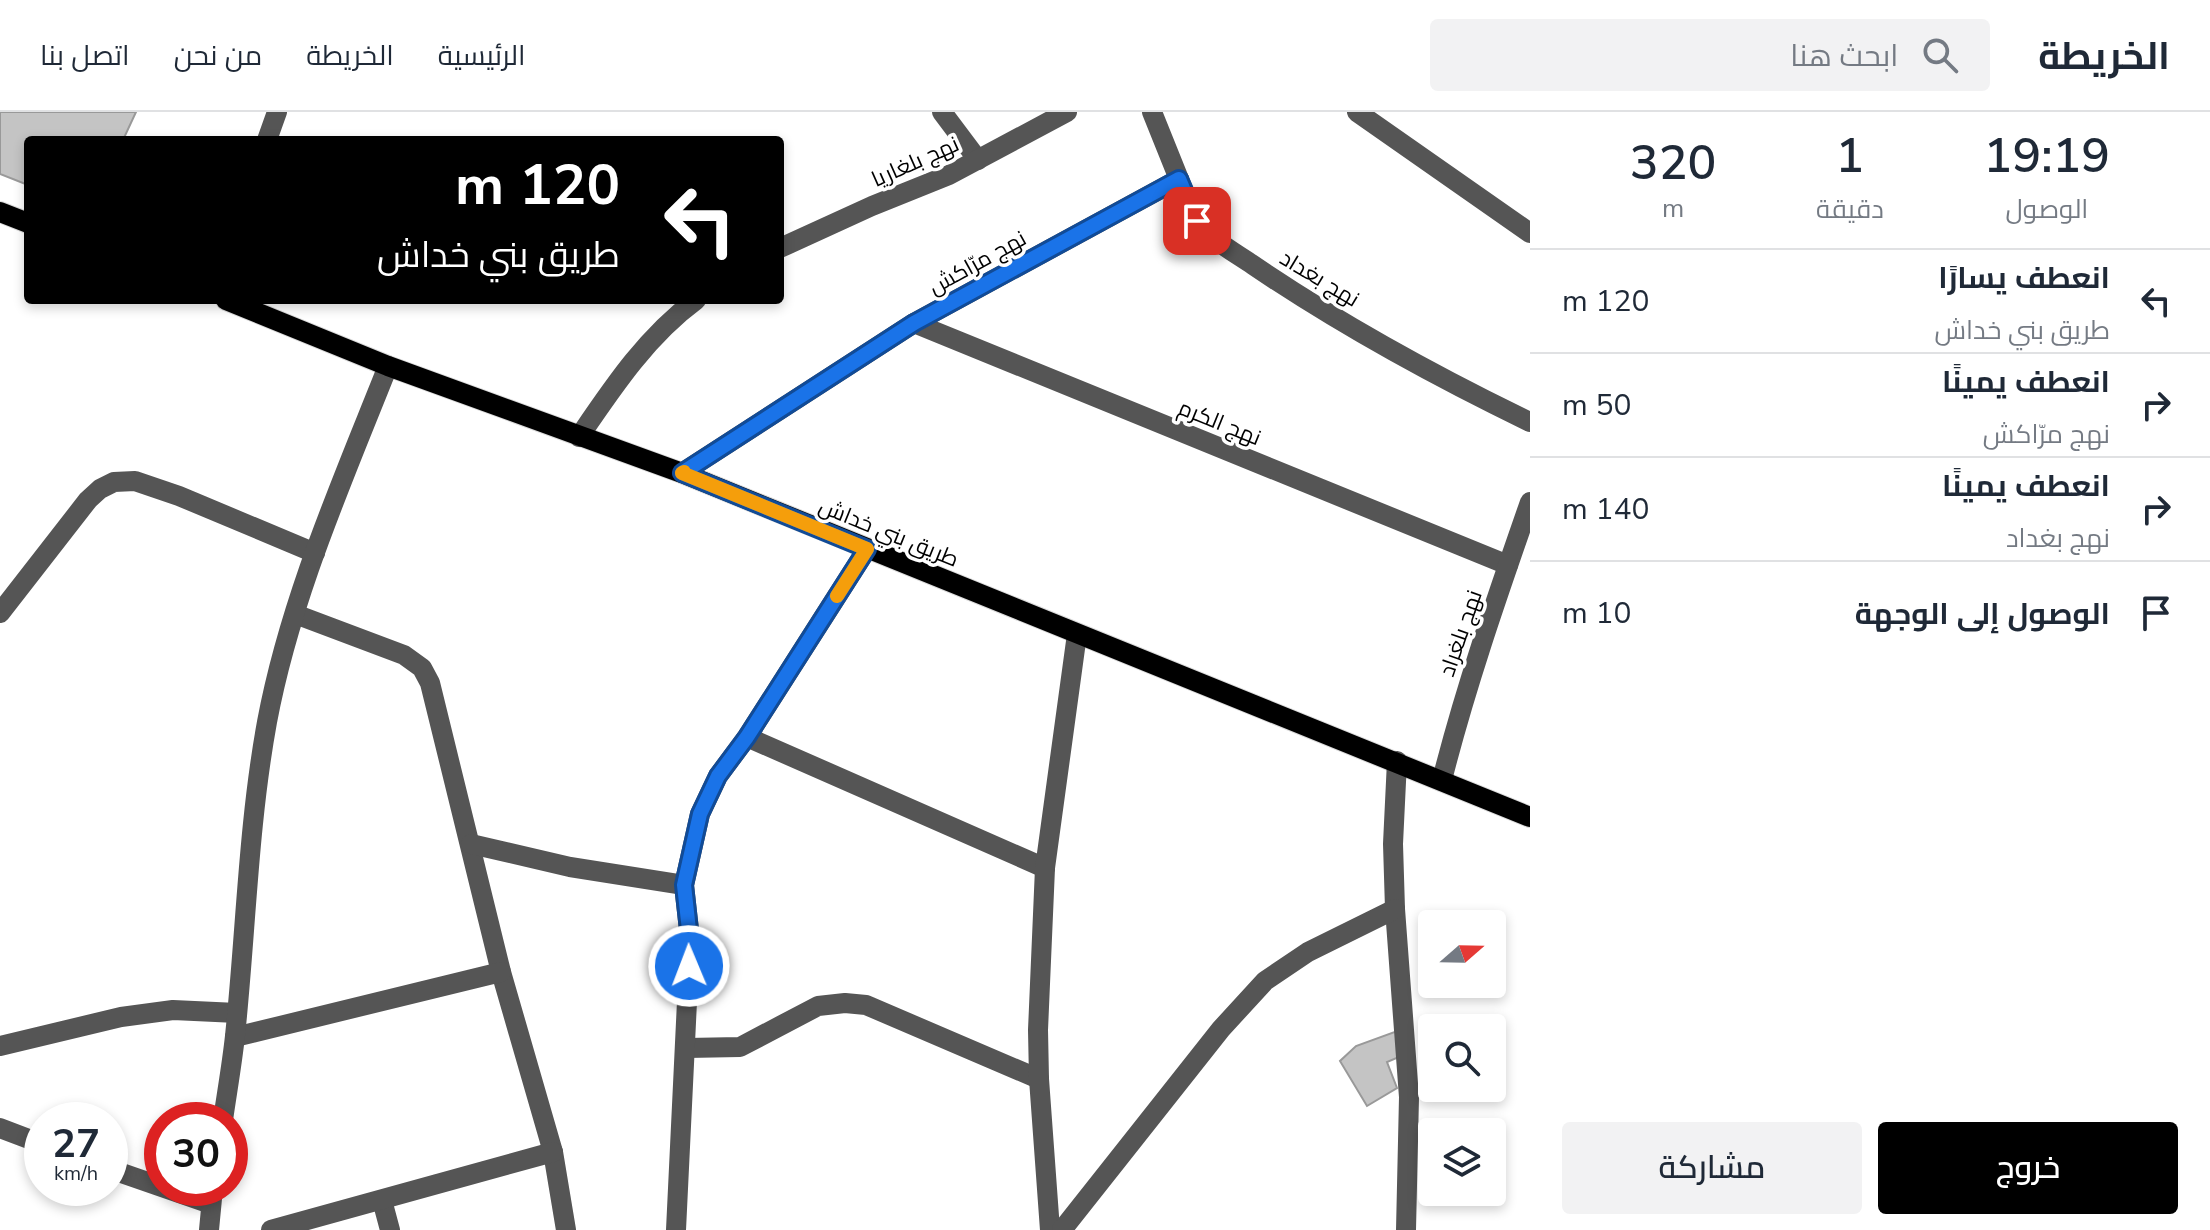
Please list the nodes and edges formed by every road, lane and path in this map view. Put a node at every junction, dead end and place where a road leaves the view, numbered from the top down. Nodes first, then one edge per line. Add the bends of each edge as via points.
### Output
1 (277, 112) edge
2 (942, 112) edge
3 (1067, 112) edge
4 (1152, 112) edge
5 (1357, 112) edge
6 (268, 136) edge
7 (978, 160) junction
8 (1179, 179) junction
9 (0, 212) edge
10 (24, 221) edge
11 (1530, 233) edge
12 (784, 246) edge
13 (236, 304) edge
14 (691, 304) edge
15 (914, 323) junction
16 (388, 366) junction
17 (1530, 422) edge
18 (579, 437) junction
19 (682, 473) junction
20 (1530, 502) edge
21 (867, 549) junction
22 (315, 553) junction
23 (1508, 565) junction
24 (0, 613) edge
25 (295, 614) junction
26 (1077, 634) junction
27 (747, 737) junction
28 (1397, 761) junction
29 (1442, 780) junction
30 (1530, 817) edge
31 (471, 844) junction
32 (1045, 868) junction
33 (684, 885) junction
34 (1395, 909) junction
35 (501, 972) junction
36 (237, 1013) junction
37 (235, 1037) junction
38 (0, 1046) edge
39 (687, 1048) junction
40 (1039, 1079) junction
41 (226, 1102) edge
42 (0, 1128) edge
43 (24, 1137) edge
44 (553, 1152) junction
45 (382, 1200) junction
46 (211, 1206) edge
47 (209, 1230) edge
48 (271, 1230) edge
49 (390, 1230) edge
50 (566, 1230) edge
51 (676, 1230) edge
52 (1050, 1230) edge
53 (1062, 1230) edge
54 (1406, 1230) edge

1 - 6 street
2 - 7 street
3 - 7 street, نهج بلغاريا
4 - 8 street, نهج بغداد
5 - 11 street
7 - 12 street, نهج بلغاريا
8 - 15 street, نهج مرّاكش
8 - 17 street, نهج بغداد via 1197,221 1213,238 1363,333
9 - 10 main road
13 - 16 main road, طريق بني خداش
14 - 18 street via 655,335
15 - 19 street, نهج مرّاكش
15 - 23 street, نهج الكرم
16 - 18 main road, طريق بني خداش
16 - 22 street
18 - 19 main road, طريق بني خداش
19 - 21 main road, طريق بني خداش
20 - 23 street, نهج بلغراد
21 - 26 main road, طريق بني خداش
21 - 27 street
22 - 24 street via 179,496 135,481 114,482 88,500
22 - 25 street
23 - 29 street, نهج بلغراد
25 - 31 street via 404,655 422,668
25 - 36 street via 260,761
26 - 28 main road, طريق بني خداش
26 - 32 street
27 - 32 street
27 - 33 street via 718,776 700,814
28 - 29 main road, طريق بني خداش
28 - 34 street
29 - 30 main road, طريق بني خداش
31 - 33 street
31 - 35 street
32 - 40 street
33 - 39 street via 690,939
34 - 53 street via 1308,952 1265,981
34 - 54 street via 1409,1097
35 - 37 street
35 - 44 street
36 - 37 street
36 - 38 street via 173,1010 134,1015
37 - 41 street
39 - 40 street via 740,1047 818,1006 845,1003 866,1005
39 - 51 street
40 - 52 street
42 - 43 street
44 - 45 street
44 - 50 street
45 - 48 street
45 - 49 street
46 - 47 street

